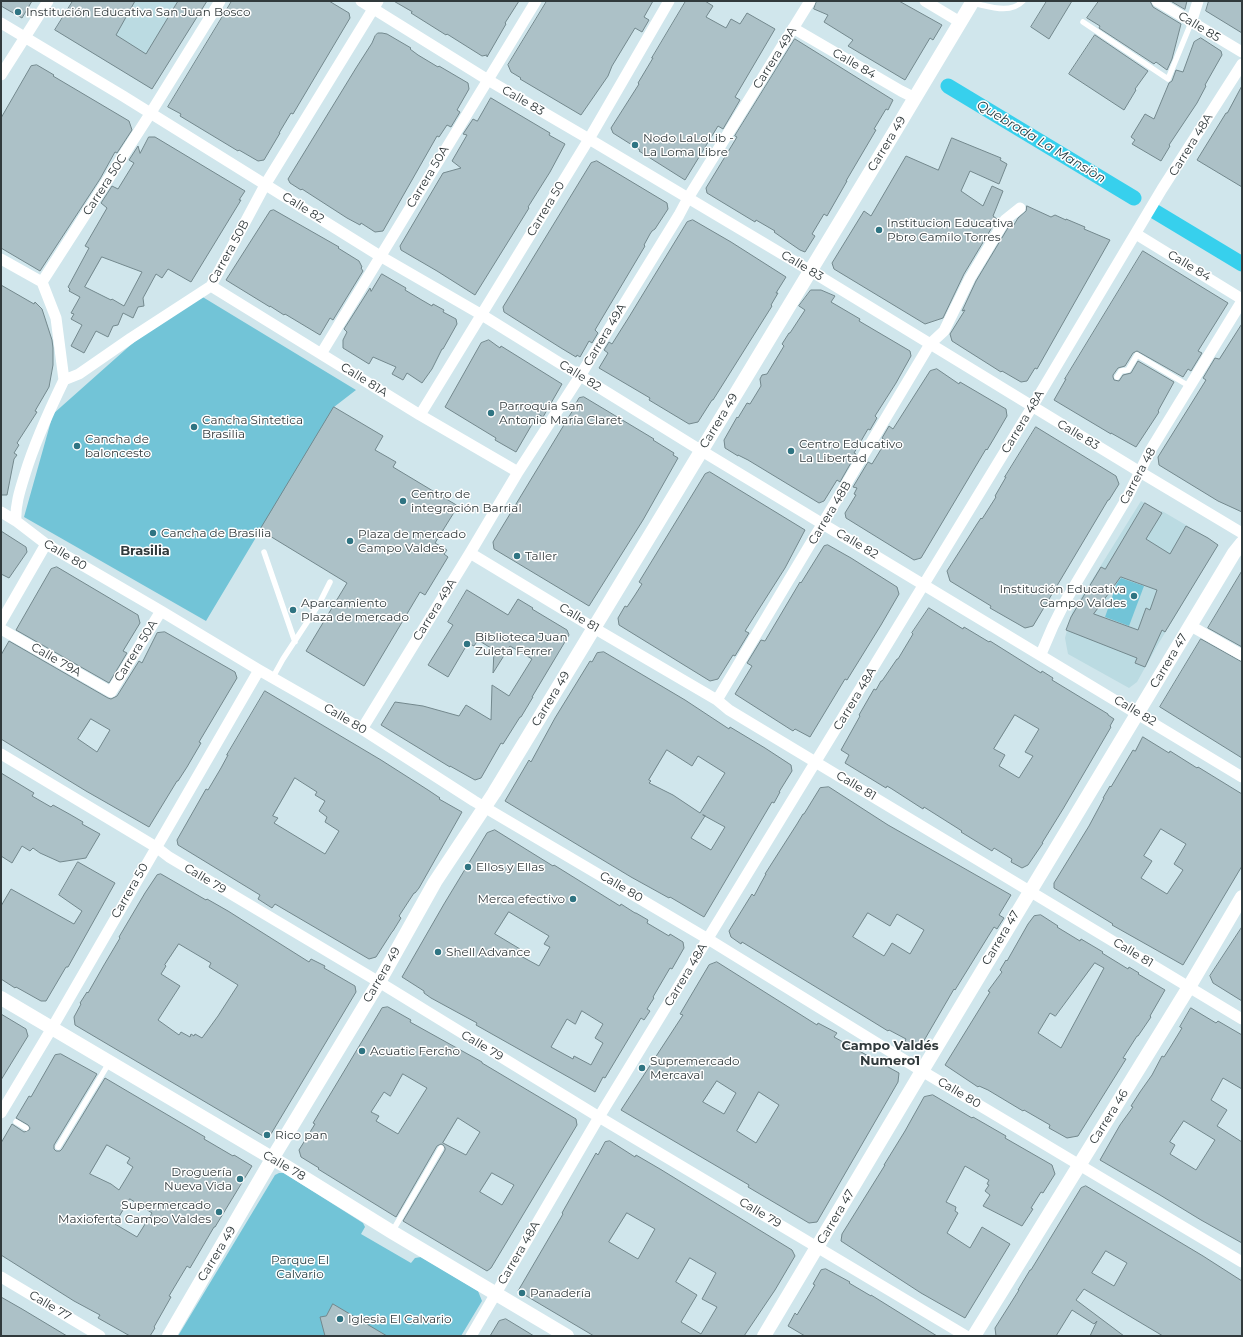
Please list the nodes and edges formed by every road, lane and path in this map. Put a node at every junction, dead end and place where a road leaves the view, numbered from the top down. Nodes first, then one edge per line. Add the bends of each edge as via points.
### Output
1 (48, 1) edge
2 (220, 1) edge
3 (361, 1) edge
4 (536, 1) edge
5 (669, 1) edge
6 (810, 1) edge
7 (925, 1) edge
8 (1023, 1) edge
9 (1157, 1) edge
10 (1198, 1) edge
11 (972, 2) edge
12 (376, 5) edge
13 (960, 22) junction
14 (1083, 22) dead end
15 (1, 23) edge
16 (1191, 23) junction
17 (793, 28) junction
18 (24, 37) junction
19 (1242, 52) edge
20 (1242, 64) edge
21 (1, 75) edge
22 (488, 80) junction
23 (915, 98) junction
24 (150, 114) junction
25 (589, 139) junction
26 (265, 185) junction
27 (688, 198) junction
28 (1020, 208) dead end
29 (1136, 234) junction
30 (380, 256) junction
31 (1, 259) edge
32 (810, 271) junction
33 (42, 282) junction
34 (211, 286) junction
35 (1242, 300) edge
36 (482, 315) junction
37 (930, 344) junction
38 (321, 354) junction
39 (580, 376) junction
40 (1117, 377) dead end
41 (64, 380) junction
42 (1190, 386) junction
43 (1032, 407) junction
44 (420, 414) junction
45 (701, 450) junction
46 (518, 472) junction
47 (1140, 472) junction
48 (1, 512) edge
49 (16, 521) junction
50 (824, 524) junction
51 (1242, 533) edge
52 (1242, 543) edge
53 (46, 544) junction
54 (264, 552) dead end
55 (470, 553) junction
56 (330, 582) dead end
57 (924, 584) junction
58 (161, 611) junction
59 (1, 622) edge
60 (1191, 626) junction
61 (594, 628) junction
62 (1, 629) edge
63 (295, 642) junction
64 (1041, 654) junction
65 (1242, 655) edge
66 (259, 670) junction
67 (273, 677) junction
68 (111, 692) joint
69 (717, 700) junction
70 (1138, 713) junction
71 (362, 729) junction
72 (1, 754) edge
73 (816, 762) junction
74 (1242, 777) edge
75 (485, 806) junction
76 (156, 847) junction
77 (1030, 890) junction
78 (1242, 897) edge
79 (708, 939) junction
80 (379, 982) junction
81 (1189, 987) junction
82 (1, 998) edge
83 (1242, 1019) edge
84 (52, 1028) junction
85 (109, 1062) junction
86 (922, 1071) junction
87 (1, 1113) edge
88 (599, 1117) junction
89 (16, 1122) dead end
90 (26, 1128) dead end
91 (58, 1147) dead end
92 (441, 1148) dead end
93 (272, 1159) junction
94 (1080, 1165) junction
95 (392, 1232) junction
96 (818, 1247) junction
97 (1242, 1262) edge
98 (1, 1277) edge
99 (496, 1294) junction
100 (100, 1336) edge
101 (169, 1336) edge
102 (471, 1336) edge
103 (567, 1336) edge
104 (764, 1336) edge
105 (966, 1336) edge
106 (974, 1336) edge

1 - 18 street
2 - 24 street, Carrera 50C
3 - 12 street, Calle 83
4 - 22 street, Carrera 50A
5 - 25 street, Carrera 50
6 - 17 street, Carrera 49A
7 - 13 street
8 - 11 lane via 1008,10
9 - 16 street, Calle 85
10 - 16 street
11 - 13 street, Carrera 49
12 - 22 street, Calle 83
12 - 26 street, Carrera 50B
13 - 23 street, Carrera 49
14 - 16 lane via 1168,79
15 - 18 street, Calle 82
16 - 19 street, Calle 85
17 - 23 street, Calle 84
17 - 27 street, Carrera 49A
18 - 21 street
18 - 24 street, Calle 82
20 - 29 street, Carrera 48A
22 - 25 street, Calle 83
22 - 30 street, Carrera 50A
23 - 32 street, Carrera 49
24 - 26 street, Calle 82
24 - 33 street, Carrera 50C
25 - 27 street, Calle 83
25 - 36 street, Carrera 50
26 - 30 street, Calle 82
26 - 34 street, Carrera 50B
27 - 32 street, Calle 83
27 - 39 street, Carrera 49A
28 - 37 street, Carrera 48B via 1005,220 970,278 944,331
29 - 35 street, Calle 84
29 - 43 street, Carrera 48A
30 - 36 street, Calle 82
30 - 38 street, Carrera 50A
31 - 33 street
32 - 37 street, Calle 83
32 - 45 street, Carrera 49
33 - 41 street via 56,318
34 - 38 street, Calle 81A
34 - 41 street, Carrera 50B via 79,374
35 - 42 street, Carrera 48
36 - 39 street, Calle 82
36 - 44 street, Carrera 50
37 - 43 street, Calle 83
37 - 50 street, Carrera 48B
38 - 44 street, Calle 81A
39 - 45 street, Calle 82
39 - 46 street, Carrera 49A
40 - 42 lane via 1122,371 1128,370 1137,355
41 - 49 street via 34,446 15,509
42 - 47 street, Carrera 48
43 - 47 street, Calle 83
43 - 57 street, Carrera 48A
44 - 46 street, Calle 81A
45 - 50 street, Calle 82
45 - 61 street, Carrera 49
46 - 55 street, Carrera 49A
47 - 51 street, Calle 83
47 - 64 street, Carrera 48 via 1066,600
48 - 49 street, Calle 80
49 - 53 street, Calle 80
50 - 57 street, Calle 82
50 - 69 street, Carrera 48B
52 - 60 street, Carrera 47
53 - 58 street, Calle 80
53 - 59 street
54 - 63 lane
55 - 61 street, Calle 81
55 - 71 street, Carrera 49A
56 - 63 lane
57 - 64 street, Calle 82
57 - 73 street, Carrera 48A
58 - 66 street, Calle 80
58 - 68 street, Carrera 50A
60 - 65 street
60 - 70 street, Carrera 47
61 - 69 street, Calle 81
61 - 75 street, Carrera 49
62 - 68 street, Calle 79A
63 - 67 lane
64 - 70 street, Calle 82
66 - 67 street, Calle 80
66 - 76 street, Carrera 50
67 - 71 street, Calle 80
69 - 73 street, Calle 81 via 729,710
70 - 74 street, Calle 82
70 - 77 street, Carrera 47
71 - 75 street, Calle 80
72 - 76 street, Calle 79
73 - 77 street, Calle 81
73 - 79 street, Carrera 48A
75 - 79 street, Calle 80
75 - 80 street, Carrera 49 via 435,882
76 - 80 street, Calle 79
76 - 84 street, Carrera 50
77 - 81 street, Calle 81
77 - 86 street, Carrera 47
78 - 81 street, Carrera 46
79 - 86 street, Calle 80
79 - 88 street, Carrera 48A
80 - 88 street, Calle 79
80 - 93 street, Carrera 49
81 - 83 street, Calle 81
81 - 94 street, Carrera 46
82 - 84 street, Calle 78
84 - 85 street, Calle 78
84 - 87 street, Carrera 50
85 - 91 lane
85 - 93 street, Calle 78
86 - 94 street, Calle 80
86 - 96 street, Carrera 47
88 - 96 street, Calle 79
88 - 99 street, Carrera 48A
89 - 90 lane
92 - 95 lane
93 - 95 street, Calle 78
93 - 101 street, Carrera 49
94 - 97 street, Calle 80
94 - 106 street, Carrera 46
95 - 99 street, Calle 78
96 - 104 street, Carrera 47
96 - 105 street, Calle 79
98 - 100 street, Calle 77
99 - 102 street, Carrera 48A
99 - 103 street, Calle 78

